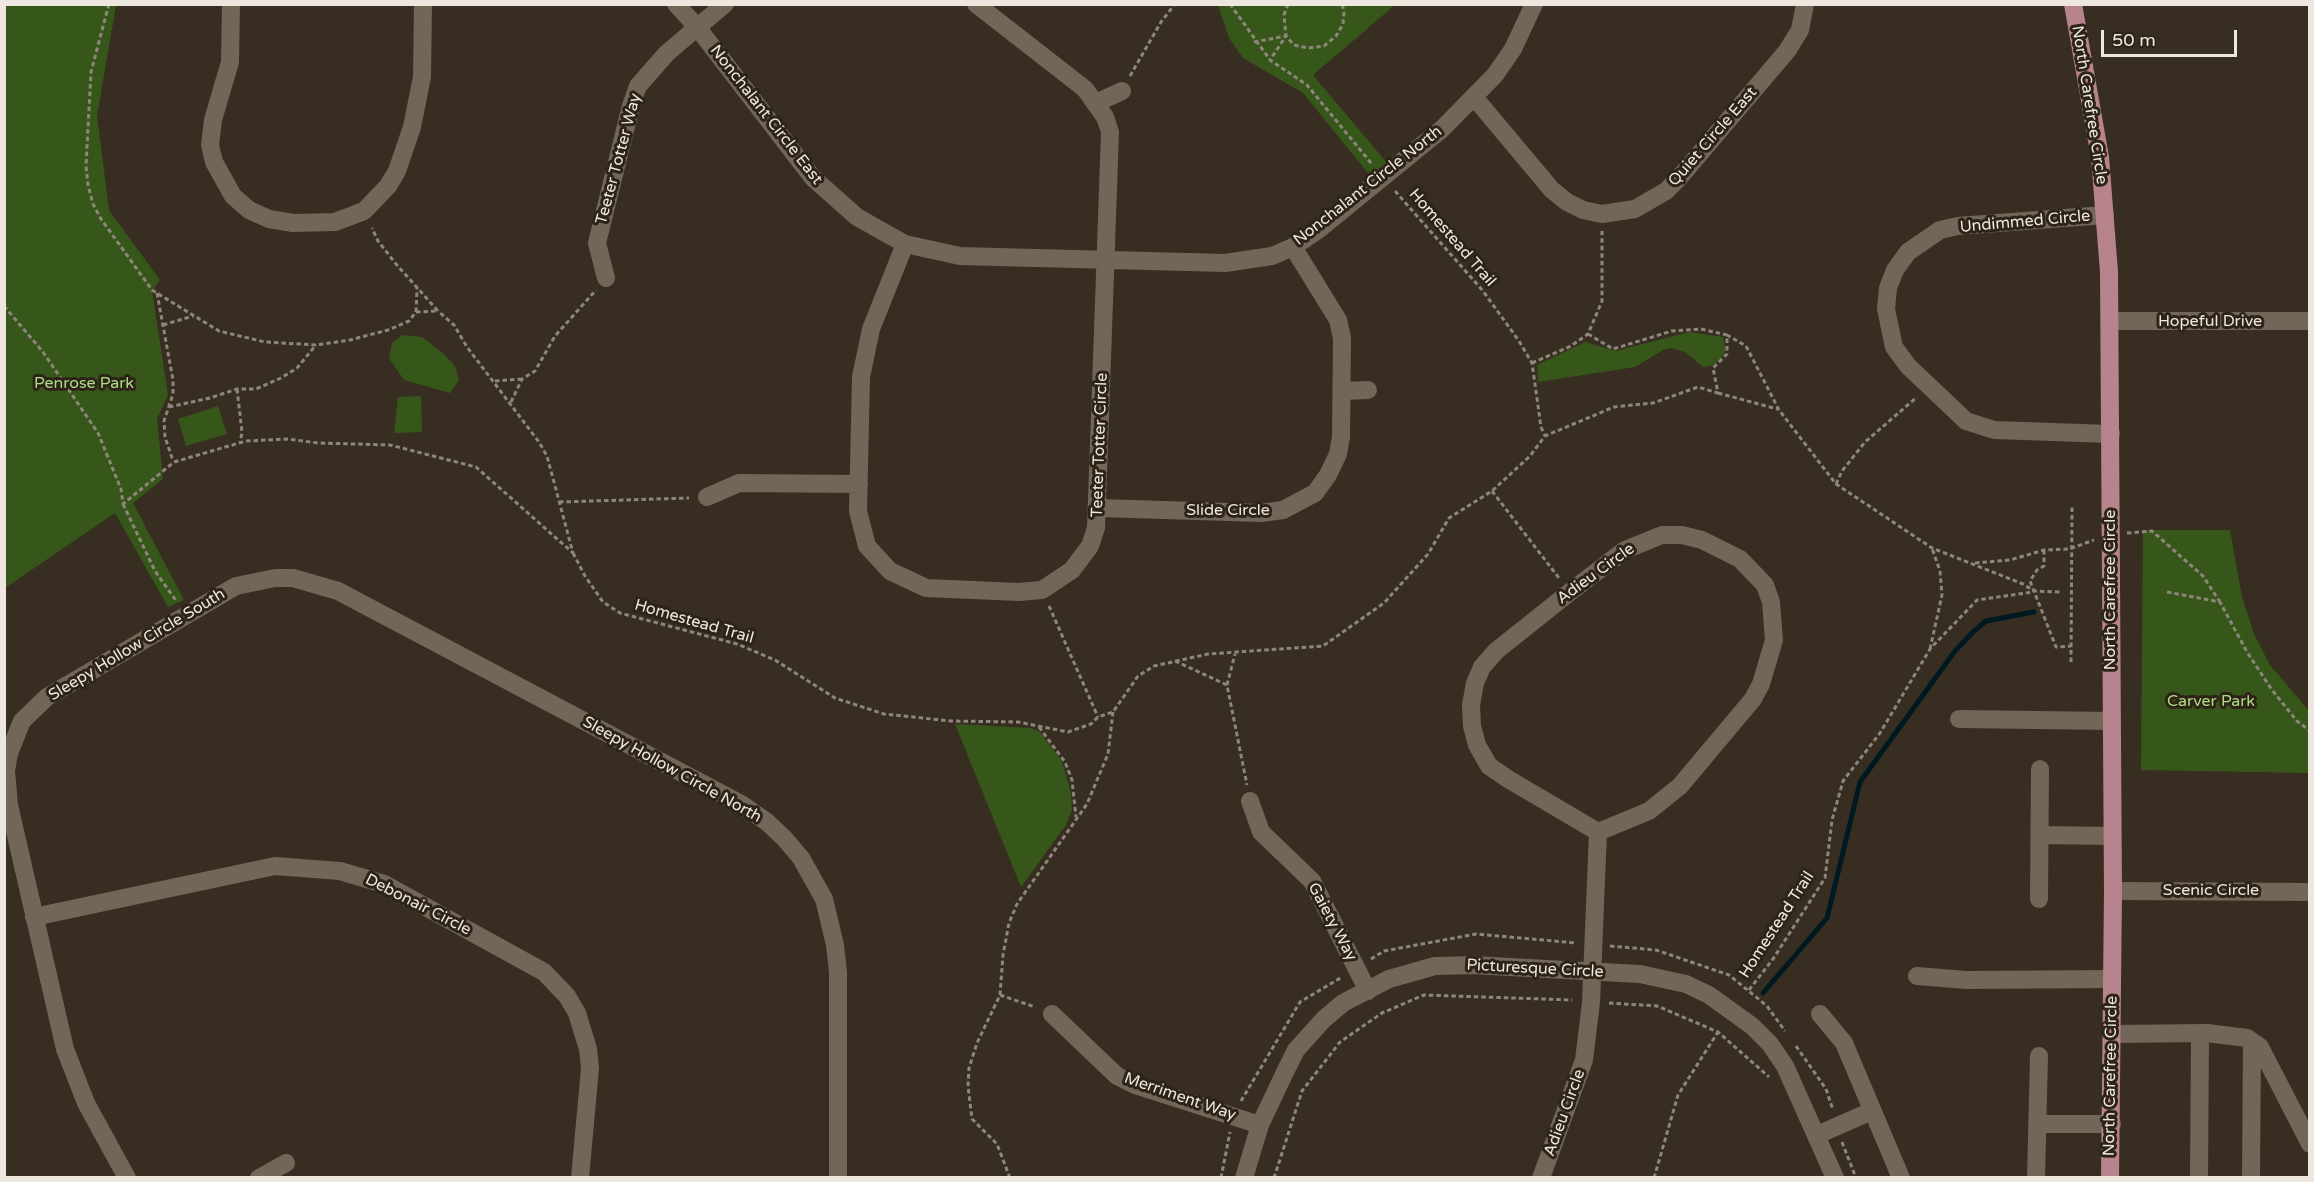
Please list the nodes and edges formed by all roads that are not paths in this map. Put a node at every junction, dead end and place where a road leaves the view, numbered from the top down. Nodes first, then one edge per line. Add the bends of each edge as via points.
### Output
1 (231, 4) edge
2 (423, 4) edge
3 (676, 4) edge
4 (725, 4) edge
5 (976, 4) edge
6 (1534, 4) edge
7 (1805, 4) edge
8 (2073, 4) edge
9 (697, 27) junction
10 (1122, 91) road end
11 (1474, 97) junction
12 (1096, 103) junction
13 (2105, 215) junction
14 (905, 244) junction
15 (1293, 247) junction
16 (1107, 260) junction
17 (606, 278) road end
18 (2110, 321) junction
19 (2310, 321) edge
20 (1368, 390) dead end
21 (1342, 391) junction
22 (2110, 434) junction
23 (859, 483) junction
24 (706, 497) road end
25 (1099, 508) junction
26 (435, 644) joint
27 (1959, 719) dead end
28 (2112, 721) junction
29 (2040, 769) dead end
30 (1250, 801) road end
31 (1598, 832) junction
32 (2040, 835) junction
33 (2112, 836) junction
34 (2113, 891) junction
35 (2310, 892) edge
36 (2039, 899) dead end
37 (34, 917) junction
38 (1591, 971) junction
39 (1917, 976) dead end
40 (2112, 979) junction
41 (1368, 991) junction
42 (1052, 1014) road end
43 (1820, 1014) dead end
44 (2200, 1033) junction
45 (2112, 1034) junction
46 (2252, 1042) junction
47 (2039, 1056) dead end
48 (1872, 1110) junction
49 (2037, 1124) junction
50 (2112, 1124) junction
51 (1260, 1125) junction
52 (1817, 1135) junction
53 (2310, 1144) edge
54 (286, 1163) dead end
55 (127, 1178) edge
56 (259, 1178) edge
57 (580, 1178) edge
58 (838, 1178) edge
59 (1244, 1178) edge
60 (1541, 1178) edge
61 (1834, 1178) edge
62 (1901, 1178) edge
63 (2036, 1178) edge
64 (2110, 1178) edge
65 (2199, 1178) edge
66 (2251, 1178) edge

1 - 2 street via 230,62 210,145 222,180 233,196 249,210 293,223 335,222 364,211 397,171 412,127 422,77
3 - 9 street, Nonchalant Circle East
4 - 9 street
5 - 12 street, Teeter Totter Circle via 1085,89
6 - 11 street, Nonchalant Circle North via 1513,49
7 - 11 street, Quiet Circle East via 1800,30 1787,51 1666,191 1635,209 1602,214 1583,210 1552,190
8 - 13 main road, North Carefree Circle via 2100,157
9 - 14 street, Nonchalant Circle East via 813,178 857,217
9 - 17 street, Teeter Totter Way via 650,71 631,106 597,243
10 - 12 street
11 - 15 street, Nonchalant Circle North via 1442,129
12 - 16 street, Teeter Totter Circle via 1110,132
13 - 18 main road, North Carefree Circle
13 - 22 street, Undimmed Circle via 1940,230 1908,252 1895,270 1886,309 1894,347 1908,366 1966,421 2014,432
14 - 16 street, Nonchalant Circle East via 960,256
14 - 23 street via 865,354
15 - 16 street, Nonchalant Circle North via 1272,256 1225,263
15 - 21 street, Slide Circle via 1338,320
16 - 25 street, Teeter Totter Circle
18 - 19 street, Hopeful Drive
18 - 22 main road, North Carefree Circle
20 - 21 street
21 - 25 street, Slide Circle via 1338,454 1328,475 1300,503 1261,513
22 - 28 main road, North Carefree Circle
23 - 24 street via 739,483
23 - 25 street, Teeter Totter Circle via 858,511 867,546 890,571 926,588 1042,590 1081,560 1090,546
26 - 37 street, Sleepy Hollow Circle South via 338,591 293,578 255,580 236,586 184,615 48,697 22,721 14,736 6,771 9,805
26 - 58 street, Sleepy Hollow Circle North via 741,804 767,822 801,858 824,899 836,945
27 - 28 street
28 - 33 main road, North Carefree Circle
29 - 32 street
30 - 41 street, Gaiety Way via 1261,832 1312,881
31 - 31 street, Adieu Circle via 1489,766 1472,726 1471,705 1482,667 1496,651 1625,550 1662,536 1682,535 1724,550 1747,565 1765,585 1774,622 1769,663 1753,699 1665,800 1629,821
31 - 38 street, Adieu Circle
32 - 33 street
32 - 36 street
33 - 34 main road, North Carefree Circle
34 - 35 street, Scenic Circle
34 - 40 main road, North Carefree Circle
37 - 55 street, Sleepy Hollow Circle South via 72,1068 86,1103
37 - 57 street, Debonair Circle via 275,866 340,871 384,884 544,972 567,996 578,1013 590,1068
38 - 41 street, Picturesque Circle via 1434,966 1389,979
38 - 52 street, Picturesque Circle via 1640,974 1686,984 1709,995 1752,1026 1785,1066
38 - 60 street, Adieu Circle via 1584,1060
39 - 40 street via 1966,980
40 - 45 main road, North Carefree Circle
41 - 51 street, Picturesque Circle via 1343,1003 1296,1050
42 - 51 street, Merriment Way via 1117,1076
43 - 48 street via 1844,1043
44 - 45 street
44 - 46 street via 2234,1034
44 - 65 street
45 - 50 main road, North Carefree Circle
46 - 53 street via 2260,1047
46 - 66 street
47 - 49 street
48 - 52 street
48 - 62 street
49 - 50 street
49 - 63 street
50 - 64 main road, North Carefree Circle
51 - 59 street, Picturesque Circle
52 - 61 street, Picturesque Circle
54 - 56 street

